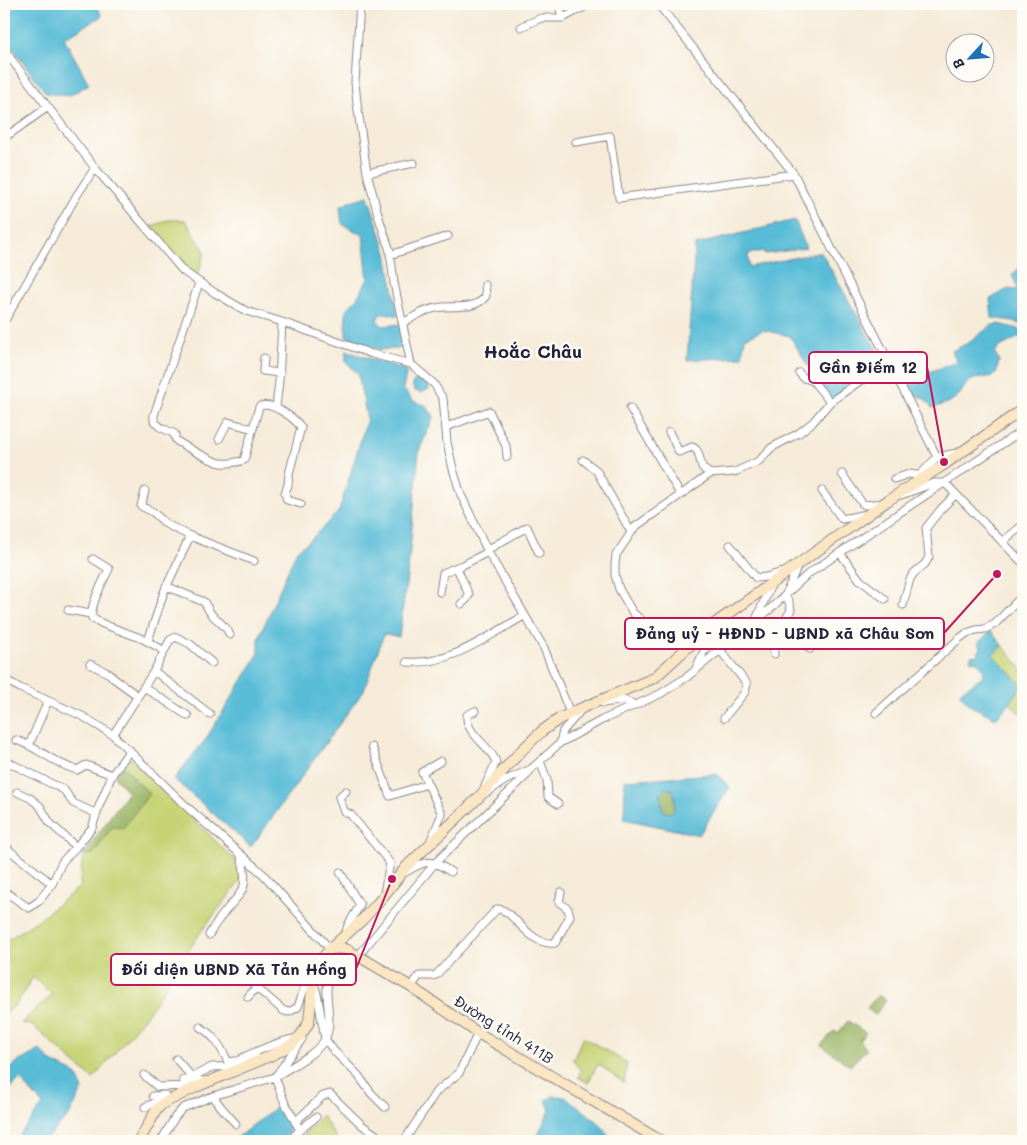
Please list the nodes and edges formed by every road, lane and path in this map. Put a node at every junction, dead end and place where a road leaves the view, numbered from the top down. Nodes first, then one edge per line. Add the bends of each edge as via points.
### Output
1 (360, 4) edge
2 (558, 4) edge
3 (590, 4) edge
4 (658, 4) edge
5 (563, 18) junction
6 (521, 26) dead end
7 (4, 50) edge
8 (7, 60) edge
9 (48, 107) junction
10 (4, 138) edge
11 (576, 142) dead end
12 (414, 163) dead end
13 (95, 168) junction
14 (367, 173) junction
15 (794, 174) junction
16 (448, 236) dead end
17 (390, 255) junction
18 (199, 282) junction
19 (485, 285) dead end
20 (4, 322) edge
21 (282, 322) junction
22 (402, 322) junction
23 (264, 358) dead end
24 (411, 364) junction
25 (890, 364) junction
26 (280, 373) junction
27 (798, 373) dead end
28 (830, 402) junction
29 (276, 407) junction
30 (630, 408) dead end
31 (1023, 409) edge
32 (446, 427) junction
33 (253, 429) junction
34 (1023, 430) edge
35 (670, 432) dead end
36 (219, 439) dead end
37 (963, 452) junction
38 (507, 457) dead end
39 (937, 457) junction
40 (584, 460) dead end
41 (710, 474) junction
42 (842, 474) dead end
43 (923, 476) junction
44 (894, 479) dead end
45 (945, 483) junction
46 (145, 491) dead end
47 (822, 491) dead end
48 (680, 494) junction
49 (956, 494) junction
50 (885, 502) junction
51 (301, 504) dead end
52 (870, 513) junction
53 (1023, 525) edge
54 (631, 532) junction
55 (190, 536) junction
56 (1002, 542) junction
57 (730, 545) dead end
58 (487, 551) junction
59 (540, 553) dead end
60 (840, 554) junction
61 (93, 559) dead end
62 (254, 561) dead end
63 (1023, 563) edge
64 (458, 566) junction
65 (795, 567) junction
66 (771, 584) junction
67 (166, 586) junction
68 (440, 592) dead end
69 (1023, 595) edge
70 (785, 596) junction
71 (885, 599) dead end
72 (461, 604) dead end
73 (903, 605) dead end
74 (68, 610) dead end
75 (91, 614) junction
76 (524, 616) junction
77 (755, 622) junction
78 (714, 625) junction
79 (230, 635) dead end
80 (148, 642) junction
81 (810, 649) dead end
82 (164, 650) junction
83 (720, 650) junction
84 (774, 654) dead end
85 (407, 662) dead end
86 (212, 663) dead end
87 (90, 664) dead end
88 (695, 670) junction
89 (154, 671) junction
90 (4, 679) edge
91 (144, 687) junction
92 (138, 696) junction
93 (48, 701) junction
94 (636, 705) junction
95 (586, 706) junction
96 (475, 711) dead end
97 (570, 713) junction
98 (876, 713) dead end
99 (210, 714) dead end
100 (188, 716) dead end
101 (724, 718) dead end
102 (113, 735) junction
103 (16, 740) dead end
104 (560, 743) junction
105 (29, 745) junction
106 (372, 747) dead end
107 (130, 750) junction
108 (4, 760) edge
109 (441, 761) dead end
110 (540, 761) junction
111 (531, 769) junction
112 (112, 775) junction
113 (427, 784) junction
114 (346, 791) dead end
115 (17, 792) dead end
116 (478, 798) junction
117 (558, 804) dead end
118 (97, 814) junction
119 (4, 842) edge
120 (428, 846) junction
121 (76, 847) junction
122 (241, 855) junction
123 (436, 862) junction
124 (340, 872) dead end
125 (451, 872) dead end
126 (397, 878) junction
127 (52, 884) junction
128 (4, 891) edge
129 (562, 892) dead end
130 (383, 896) junction
131 (209, 935) dead end
132 (345, 936) junction
133 (330, 948) junction
134 (358, 956) junction
135 (345, 962) dead end
136 (313, 980) junction
137 (411, 987) junction
138 (248, 997) dead end
139 (200, 1026) dead end
140 (307, 1027) junction
141 (478, 1033) junction
142 (298, 1038) junction
143 (325, 1039) junction
144 (176, 1059) dead end
145 (243, 1063) junction
146 (144, 1075) dead end
147 (275, 1077) junction
148 (183, 1080) dead end
149 (209, 1081) junction
150 (196, 1086) junction
151 (152, 1096) dead end
152 (178, 1096) junction
153 (213, 1096) junction
154 (145, 1107) dead end
155 (385, 1107) dead end
156 (316, 1117) dead end
157 (295, 1122) junction
158 (236, 1124) dead end
159 (300, 1130) junction
160 (139, 1141) edge
161 (161, 1141) edge
162 (288, 1141) edge
163 (385, 1141) edge
164 (404, 1141) edge
165 (661, 1141) edge

1 - 14 street via 355,82
2 - 5 street
3 - 5 street
4 - 15 street
5 - 6 street via 542,18
7 - 8 street
8 - 9 street
9 - 10 street
9 - 13 street
11 - 15 street via 610,136 619,198
12 - 14 street
13 - 18 street via 183,271
13 - 20 street
14 - 17 street
15 - 25 street
16 - 17 street
17 - 22 street
18 - 21 street via 246,311
18 - 33 street via 154,421 175,434 177,440 188,448 223,463 244,461
19 - 22 street via 486,296 479,302 459,308 430,309
21 - 24 street via 372,354
21 - 26 street
22 - 24 street
23 - 26 street via 263,371
24 - 32 street via 434,384 443,399
25 - 28 street
25 - 39 street
26 - 29 street
27 - 28 street via 813,381
28 - 41 street via 813,422 771,448 759,461 735,472
29 - 33 street via 259,407
29 - 51 street via 302,427 285,493 287,500
30 - 48 street
31 - 37 main road
32 - 38 street via 489,411 506,446
32 - 58 street via 461,495
33 - 36 street via 228,422
34 - 45 street
35 - 41 street via 679,452 692,447 697,450 703,468
37 - 39 street
37 - 43 main road
39 - 43 street
40 - 54 street via 596,470
41 - 48 street
42 - 50 street via 862,503
43 - 44 street via 909,474
43 - 50 main road
45 - 49 street
45 - 50 street via 934,483
45 - 60 street
46 - 55 street via 142,507
47 - 52 street via 842,518
48 - 54 street
49 - 56 street
49 - 73 street via 926,528 929,557 910,579
50 - 52 main road
52 - 65 main road
53 - 56 street
54 - 78 street via 614,564 619,589 633,613 665,640 679,639
55 - 62 street
55 - 67 street
56 - 63 street
57 - 65 street via 756,578
58 - 59 street via 527,527
58 - 64 street
58 - 76 street
60 - 70 street via 808,574
60 - 71 street via 860,580
61 - 75 street via 109,569
64 - 68 street via 442,574
64 - 72 street via 457,571 469,595
65 - 66 main road
65 - 70 street
66 - 77 street
66 - 78 main road
67 - 79 street via 204,602
67 - 80 street
69 - 98 street via 995,624 960,638
70 - 77 street
70 - 81 street via 791,610 786,622
74 - 75 street
75 - 80 street via 96,622
76 - 85 street via 441,659
76 - 97 street via 544,648
77 - 83 street
77 - 84 street via 773,641
78 - 88 street
78 - 95 main road via 654,678
80 - 82 street
82 - 86 street via 168,641 177,638 190,644
82 - 89 street
83 - 88 street
83 - 101 street via 746,684 745,692
87 - 92 street via 110,674
88 - 94 street via 660,694
89 - 91 street
89 - 99 street
90 - 93 street
91 - 92 street
91 - 100 street
92 - 102 street
93 - 102 street
93 - 105 street
94 - 95 street via 618,700
94 - 104 street
95 - 97 main road
95 - 104 street via 563,730
96 - 116 street via 467,715 467,720 496,762
97 - 116 main road via 542,731
102 - 107 street
103 - 105 street
104 - 110 street
105 - 112 street via 69,768 77,770 86,765
106 - 113 street via 390,796
107 - 112 street
107 - 122 street
108 - 118 street via 64,790 73,803
109 - 113 street via 422,772
110 - 111 street
110 - 117 street via 547,780 548,797
111 - 116 street
111 - 123 street
112 - 118 street
113 - 120 street via 442,814
114 - 130 street via 339,797 342,808 352,815 390,863
115 - 121 street via 40,806 50,823
116 - 120 main road
118 - 121 street via 90,831
119 - 127 street via 9,850
120 - 126 main road
121 - 127 street via 62,862
122 - 131 street via 245,870 244,888
122 - 133 street
123 - 125 street
123 - 126 street via 418,865
123 - 134 street
124 - 132 street via 360,905
126 - 130 main road
127 - 128 street via 39,902 28,908
129 - 137 street via 559,902 568,909 570,916 555,943 533,938 507,912 497,909 436,974 419,976
130 - 132 main road
132 - 133 main road
133 - 134 main road, Đường tỉnh 411B via 341,948
133 - 136 main road via 315,970
134 - 137 main road, Đường tỉnh 411B
135 - 143 street via 328,986 330,1017
136 - 138 street via 308,980 298,1006 289,1012 258,989
136 - 140 main road
136 - 143 street
137 - 141 main road, Đường tỉnh 411B
139 - 145 street via 220,1045 228,1062
140 - 142 main road
140 - 147 street via 306,1035
141 - 164 street via 459,1073 436,1092
141 - 165 main road, Đường tỉnh 411B
142 - 145 main road via 267,1057
142 - 145 street via 259,1049
143 - 147 street via 309,1055
143 - 155 street
144 - 145 street via 192,1076 212,1067
145 - 149 main road
146 - 150 street via 156,1086
147 - 153 street
147 - 157 street
148 - 149 street
149 - 150 main road
150 - 152 main road
151 - 152 street
152 - 154 street
152 - 160 main road via 157,1109
153 - 158 street
153 - 161 street via 180,1110
156 - 159 street
157 - 159 street
157 - 163 street via 323,1096 330,1094 362,1125
159 - 162 street

